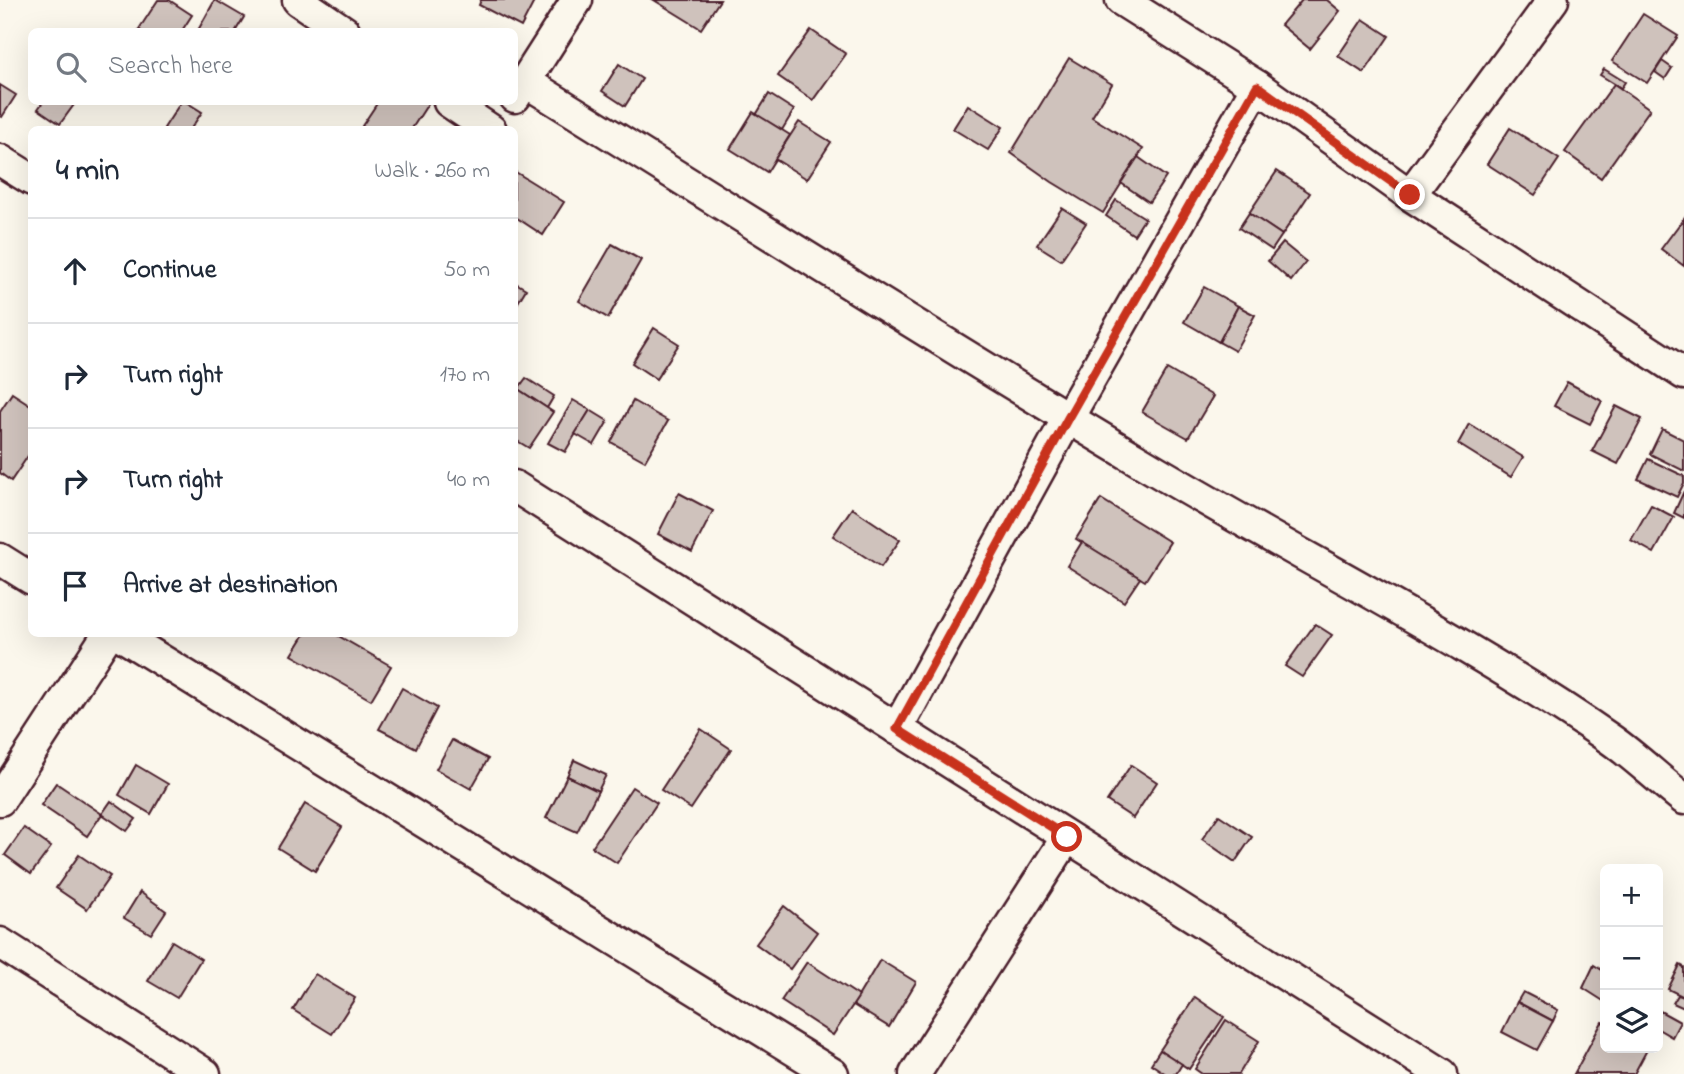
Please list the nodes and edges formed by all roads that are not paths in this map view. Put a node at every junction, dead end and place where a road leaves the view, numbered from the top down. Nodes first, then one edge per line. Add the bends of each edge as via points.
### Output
1 (298, 0) edge
2 (577, 0) edge
3 (1121, 0) edge
4 (1553, 0) edge
5 (339, 28) edge
6 (1257, 86) junction
7 (518, 92) edge
8 (518, 95) edge
9 (454, 105) edge
10 (509, 105) edge
11 (485, 126) edge
12 (494, 126) edge
13 (0, 160) edge
14 (28, 178) edge
15 (1410, 195) junction
16 (1684, 374) edge
17 (1068, 418) junction
18 (518, 489) edge
19 (0, 559) edge
20 (28, 576) edge
21 (106, 637) edge
22 (124, 637) edge
23 (897, 729) junction
24 (1684, 799) edge
25 (0, 800) edge
26 (1067, 837) junction
27 (0, 943) edge
28 (205, 1074) edge
29 (833, 1074) edge
30 (915, 1074) edge
31 (1442, 1074) edge

1 - 5 street
2 - 7 street
3 - 6 street
4 - 15 street
6 - 15 street
6 - 17 street
8 - 17 street
9 - 11 street
10 - 12 street
13 - 14 street
15 - 16 street
17 - 23 street
17 - 24 street via 1543,695 1622,748
18 - 23 street
19 - 20 street
21 - 25 street
22 - 29 street
23 - 26 street
26 - 30 street
26 - 31 street
27 - 28 street

